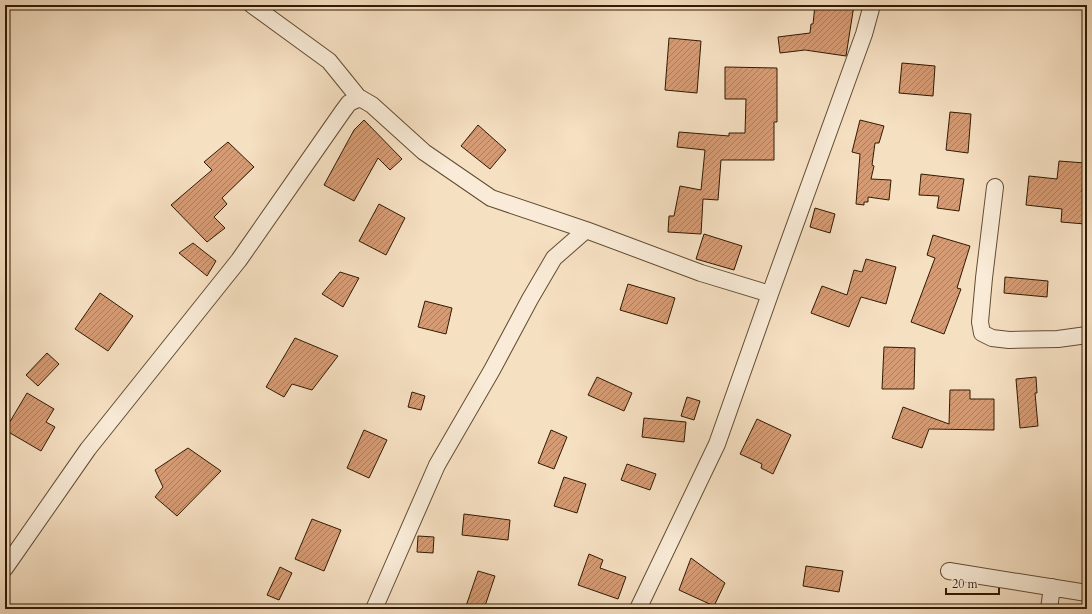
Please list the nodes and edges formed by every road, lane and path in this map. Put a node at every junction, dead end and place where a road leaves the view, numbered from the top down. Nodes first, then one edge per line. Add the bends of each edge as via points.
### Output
1 (252, 5) edge
2 (872, 5) edge
3 (359, 98) junction
4 (995, 187) dead end
5 (586, 230) junction
6 (770, 294) junction
7 (1087, 335) edge
8 (5, 568) edge
9 (949, 571) dead end
10 (1052, 587) junction
11 (1087, 593) edge
12 (374, 609) edge
13 (638, 609) edge
14 (1048, 609) edge

1 - 3 street via 329,61
2 - 6 street via 864,34
3 - 5 street via 372,105 424,152 491,198
3 - 8 street via 349,103 239,260 88,449
4 - 7 street via 980,322 982,333 992,338 1009,340 1058,339
5 - 6 street
5 - 12 street via 554,258 437,465
6 - 13 street via 717,444
9 - 10 street
10 - 11 street
10 - 14 street

